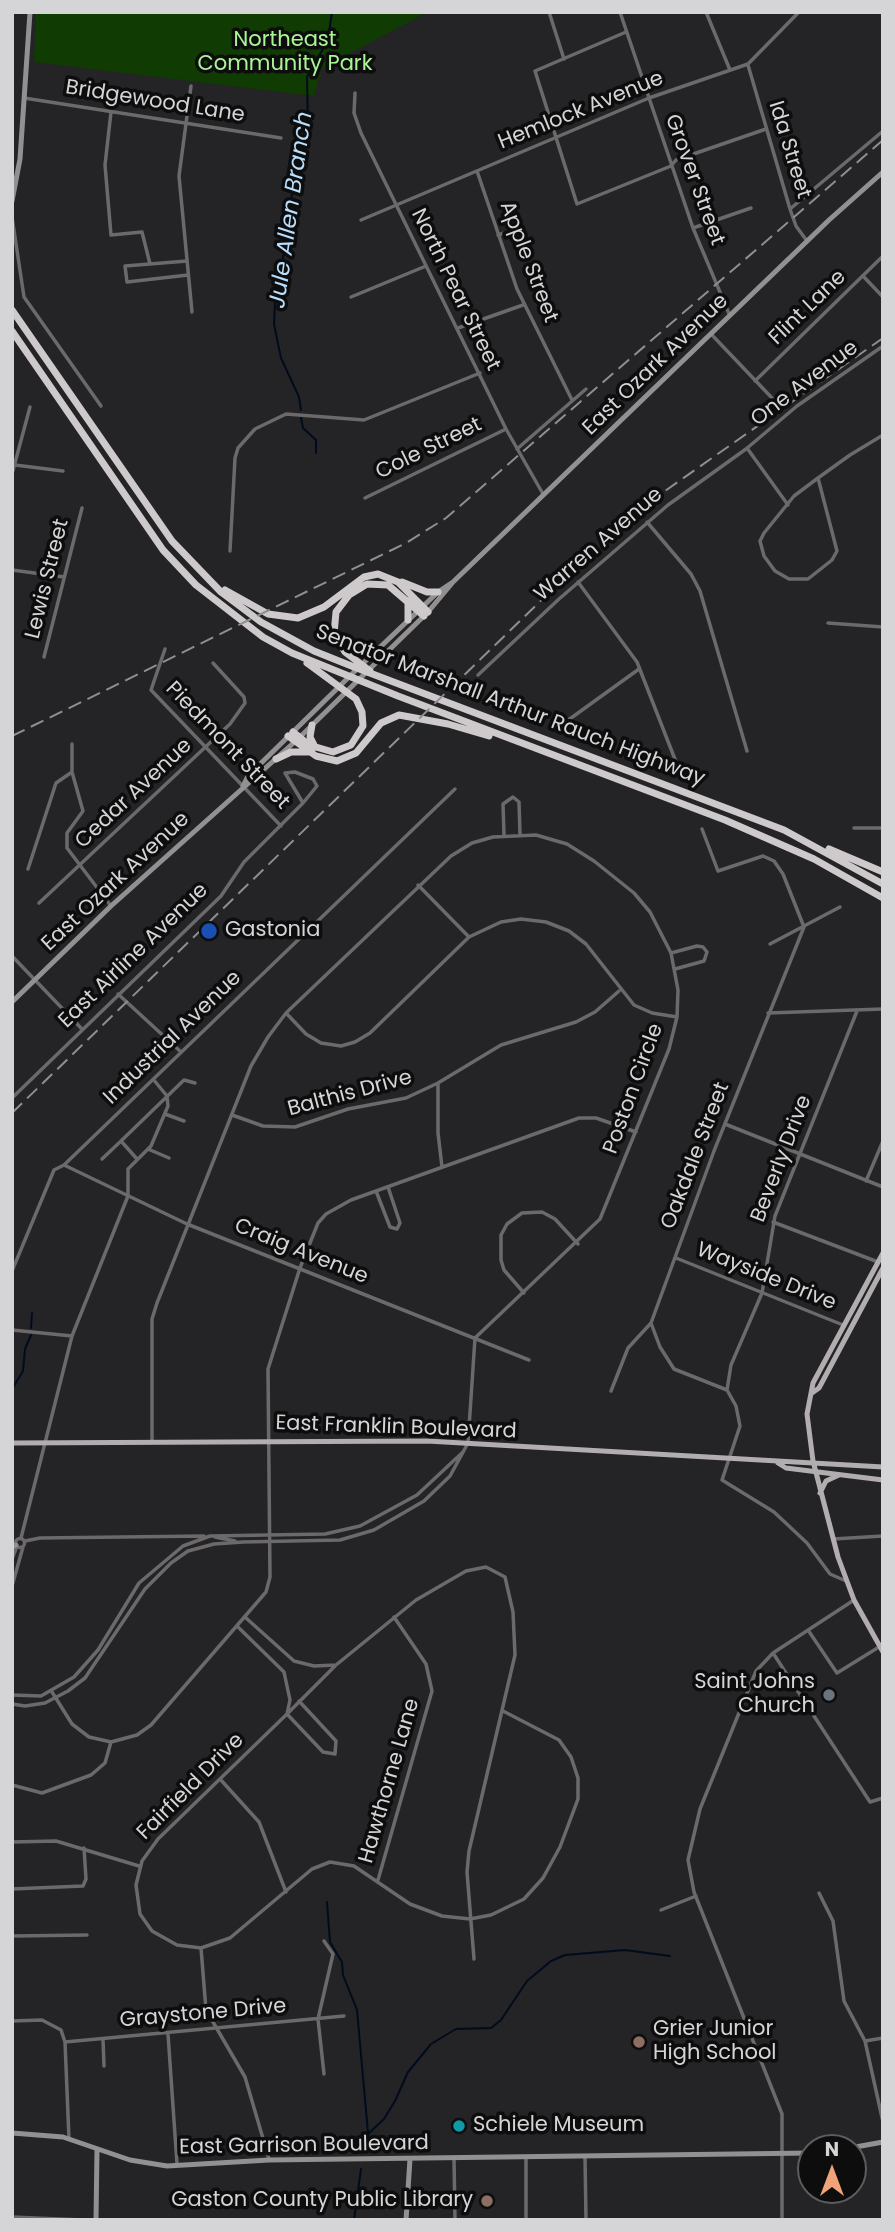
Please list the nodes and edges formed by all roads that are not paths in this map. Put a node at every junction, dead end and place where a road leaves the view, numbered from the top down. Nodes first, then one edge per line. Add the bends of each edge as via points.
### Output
1 (30, 12) edge
2 (550, 12) edge
3 (620, 12) edge
4 (706, 12) edge
5 (799, 12) edge
6 (626, 32) junction
7 (564, 58) junction
8 (748, 64) junction
9 (730, 70) junction
10 (191, 86) dead end
11 (355, 93) dead end
12 (24, 98) junction
13 (649, 98) junction
14 (111, 112) junction
15 (185, 124) junction
16 (766, 129) junction
17 (883, 131) edge
18 (281, 138) dead end
19 (556, 138) junction
20 (671, 166) junction
21 (477, 171) junction
22 (883, 172) edge
23 (12, 201) edge
24 (396, 205) junction
25 (751, 208) dead end
26 (790, 209) junction
27 (12, 217) edge
28 (361, 219) dead end
29 (521, 228) dead end
30 (693, 228) junction
31 (498, 235) junction
32 (807, 241) junction
33 (883, 256) edge
34 (187, 261) junction
35 (150, 264) junction
36 (426, 266) junction
37 (188, 275) junction
38 (863, 276) junction
39 (351, 297) dead end
40 (883, 297) edge
41 (523, 305) junction
42 (12, 310) edge
43 (192, 312) dead end
44 (730, 316) junction
45 (457, 328) junction
46 (12, 331) edge
47 (711, 334) junction
48 (883, 346) edge
49 (480, 373) junction
50 (755, 381) junction
51 (586, 389) dead end
52 (773, 399) dead end
53 (572, 400) junction
54 (101, 406) dead end
55 (30, 407) dead end
56 (506, 429) junction
57 (883, 435) edge
58 (747, 448) junction
59 (517, 449) junction
60 (15, 465) junction
61 (63, 471) dead end
62 (12, 474) edge
63 (818, 478) junction
64 (544, 496) junction
65 (365, 498) dead end
66 (788, 505) junction
67 (82, 508) dead end
68 (648, 523) junction
69 (230, 551) dead end
70 (12, 570) edge
71 (201, 573) junction
72 (64, 577) junction
73 (392, 578) junction
74 (453, 582) junction
75 (578, 582) junction
76 (438, 592) junction
77 (408, 600) junction
78 (423, 611) junction
79 (408, 620) junction
80 (828, 623) dead end
81 (883, 627) edge
82 (165, 649) dead end
83 (292, 653) junction
84 (44, 657) dead end
85 (213, 663) dead end
86 (639, 668) junction
87 (478, 676) dead end
88 (380, 677) junction
89 (312, 725) junction
90 (560, 726) dead end
91 (293, 737) junction
92 (72, 744) dead end
93 (206, 748) junction
94 (318, 750) junction
95 (747, 751) dead end
96 (308, 752) junction
97 (544, 752) junction
98 (276, 759) junction
99 (678, 767) dead end
100 (72, 772) junction
101 (243, 786) junction
102 (456, 789) dead end
103 (303, 803) junction
104 (281, 826) junction
105 (854, 828) dead end
106 (883, 828) edge
107 (702, 829) dead end
108 (784, 830) junction
109 (520, 834) junction
110 (504, 835) junction
111 (79, 867) junction
112 (28, 869) dead end
113 (883, 872) edge
114 (883, 884) edge
115 (418, 885) junction
116 (883, 900) edge
117 (39, 903) dead end
118 (111, 906) junction
119 (840, 908) dead end
120 (804, 927) junction
121 (470, 937) junction
122 (771, 944) dead end
123 (671, 953) junction
124 (12, 956) edge
125 (675, 969) junction
126 (36, 979) junction
127 (620, 991) junction
128 (118, 994) junction
129 (12, 1002) edge
130 (883, 1009) edge
131 (857, 1011) junction
132 (286, 1013) junction
133 (768, 1013) junction
134 (677, 1017) junction
135 (81, 1028) junction
136 (181, 1052) junction
137 (153, 1079) junction
138 (195, 1083) dead end
139 (438, 1083) junction
140 (167, 1096) junction
141 (12, 1098) edge
142 (165, 1114) junction
143 (232, 1115) junction
144 (184, 1121) dead end
145 (725, 1124) junction
146 (636, 1132) junction
147 (121, 1141) junction
148 (883, 1141) edge
149 (148, 1149) junction
150 (800, 1153) junction
151 (137, 1158) junction
152 (169, 1158) dead end
153 (102, 1159) dead end
154 (64, 1165) junction
155 (442, 1167) junction
156 (866, 1181) junction
157 (388, 1186) junction
158 (883, 1187) edge
159 (376, 1191) junction
160 (128, 1196) junction
161 (773, 1222) junction
162 (187, 1224) junction
163 (578, 1244) junction
164 (12, 1246) edge
165 (21, 1248) junction
166 (883, 1253) edge
167 (676, 1258) junction
168 (881, 1265) edge
169 (300, 1268) junction
170 (12, 1270) edge
171 (524, 1293) junction
172 (762, 1293) junction
173 (850, 1312) junction
174 (651, 1323) junction
175 (844, 1325) junction
176 (851, 1329) junction
177 (12, 1330) edge
178 (72, 1336) junction
179 (475, 1338) junction
180 (529, 1360) dead end
181 (727, 1390) junction
182 (611, 1391) dead end
183 (812, 1393) junction
184 (267, 1440) junction
185 (152, 1441) junction
186 (12, 1443) edge
187 (47, 1443) junction
188 (468, 1443) junction
189 (463, 1452) junction
190 (729, 1459) junction
191 (813, 1461) junction
192 (778, 1463) junction
193 (883, 1467) edge
194 (815, 1471) junction
195 (841, 1474) junction
196 (883, 1480) edge
197 (820, 1493) junction
198 (268, 1534) junction
199 (210, 1536) junction
200 (883, 1536) edge
201 (833, 1539) junction
202 (23, 1540) junction
203 (243, 1542) junction
204 (268, 1542) junction
205 (17, 1546) edge
206 (12, 1559) edge
207 (846, 1581) junction
208 (12, 1586) edge
209 (854, 1600) junction
210 (394, 1617) junction
211 (246, 1618) junction
212 (238, 1627) junction
213 (808, 1630) junction
214 (881, 1649) edge
215 (773, 1653) junction
216 (335, 1665) junction
217 (52, 1692) junction
218 (12, 1695) edge
219 (55, 1698) junction
220 (299, 1701) junction
221 (12, 1704) edge
222 (503, 1711) junction
223 (286, 1714) junction
224 (111, 1742) junction
225 (219, 1779) junction
226 (12, 1786) edge
227 (883, 1798) edge
228 (12, 1842) edge
229 (84, 1848) junction
230 (140, 1866) junction
231 (378, 1880) junction
232 (12, 1889) edge
233 (286, 1892) junction
234 (819, 1893) dead end
235 (696, 1896) junction
236 (661, 1910) dead end
237 (470, 1919) junction
238 (87, 1935) dead end
239 (12, 1936) edge
240 (324, 1941) dead end
241 (201, 1948) junction
242 (474, 1959) dead end
243 (344, 2016) dead end
244 (318, 2019) junction
245 (12, 2021) edge
246 (218, 2029) junction
247 (168, 2034) junction
248 (883, 2038) edge
249 (103, 2039) junction
250 (65, 2042) junction
251 (864, 2042) junction
252 (104, 2066) dead end
253 (324, 2074) dead end
254 (883, 2122) edge
255 (12, 2133) edge
256 (69, 2139) junction
257 (97, 2149) junction
258 (797, 2154) edge
259 (784, 2155) junction
260 (585, 2157) junction
261 (454, 2158) junction
262 (526, 2158) junction
263 (410, 2159) junction
264 (269, 2160) junction
265 (177, 2165) junction
266 (409, 2193) junction
267 (454, 2202) junction
268 (12, 2217) edge
269 (83, 2220) edge
270 (96, 2220) edge
271 (406, 2220) edge
272 (455, 2220) edge
273 (526, 2220) edge
274 (586, 2220) edge
275 (782, 2220) edge

1 - 12 main road
2 - 7 street
3 - 6 street, Grover Street
4 - 9 street
5 - 8 street, Hemlock Avenue
6 - 7 street
6 - 13 street, Grover Street
7 - 19 street via 534,71
8 - 9 street, Hemlock Avenue
8 - 16 street, Ida Street
9 - 13 street, Hemlock Avenue
10 - 15 street
11 - 24 street, North Pear Street via 354,113
12 - 14 street, Bridgewood Lane
12 - 23 main road
13 - 19 street, Hemlock Avenue
13 - 20 street, Grover Street
14 - 15 street, Bridgewood Lane
14 - 35 street via 105,165 111,235 142,232
15 - 18 street, Bridgewood Lane
15 - 34 street via 178,176
16 - 20 street via 676,160
16 - 26 street, Ida Street
17 - 26 street
19 - 20 street via 577,204
19 - 21 street, Hemlock Avenue
20 - 30 street, Grover Street
21 - 24 street, Hemlock Avenue
21 - 31 street, Apple Street
22 - 32 main road, East Ozark Avenue
24 - 28 street, Hemlock Avenue
24 - 36 street, North Pear Street
25 - 30 street
26 - 32 street, Ida Street
27 - 54 street via 24,298
29 - 31 street
30 - 44 street, Grover Street
31 - 41 street, Apple Street
32 - 44 main road, East Ozark Avenue
33 - 38 street, Flint Lane
34 - 35 street
34 - 37 street
35 - 37 street via 125,266 127,282
36 - 39 street
36 - 45 street, North Pear Street
37 - 43 street
38 - 40 street
38 - 50 street, Flint Lane
41 - 45 street
41 - 53 street, Apple Street
42 - 71 highway, Senator Marshall Arthur Rauch Highway via 172,541
44 - 47 main road, East Ozark Avenue
45 - 49 street, North Pear Street
46 - 83 highway, Senator Marshall Arthur Rauch Highway via 147,529 179,568 234,618
47 - 50 street
47 - 64 main road, East Ozark Avenue
48 - 58 street, One Avenue via 797,406
49 - 56 street, North Pear Street
49 - 69 street via 363,420 299,414 275,417 260,425 235,458
50 - 52 street
51 - 53 street
53 - 59 street
55 - 60 street
56 - 59 street, North Pear Street
56 - 65 street, Cole Street
57 - 63 street
58 - 66 street
58 - 68 street, Warren Avenue
59 - 64 street, North Pear Street
60 - 61 street
60 - 62 street
63 - 66 street
63 - 66 street via 837,551 832,560 802,580 775,571 760,548 764,533
64 - 74 main road, East Ozark Avenue
67 - 72 street, Lewis Street
68 - 75 street, Warren Avenue
68 - 95 street via 700,591
70 - 72 street
71 - 73 highway via 268,614 298,618 324,607 364,577
71 - 88 highway, Senator Marshall Arthur Rauch Highway via 243,610 285,636
72 - 84 street, Lewis Street
73 - 76 highway
73 - 78 highway
74 - 76 main road, East Ozark Avenue
74 - 78 main road, East Ozark Avenue
75 - 86 street
75 - 87 street, Warren Avenue
76 - 78 main road, East Ozark Avenue
77 - 78 highway
77 - 79 highway
77 - 88 highway via 388,585 367,584 349,594 336,612 334,634 340,647
78 - 79 main road, East Ozark Avenue
78 - 89 main road, East Ozark Avenue
79 - 91 main road, East Ozark Avenue
80 - 81 street
82 - 93 street, Piedmont Street via 151,690
83 - 94 highway via 349,691 362,712 360,733 351,745 333,752
83 - 97 highway, Senator Marshall Arthur Rauch Highway
85 - 93 street, Cedar Avenue via 241,692 245,703
86 - 90 street
86 - 99 street
88 - 108 highway, Senator Marshall Arthur Rauch Highway
89 - 91 main road, East Ozark Avenue
89 - 94 highway via 310,737
91 - 94 highway
91 - 96 highway
91 - 98 main road, East Ozark Avenue
91 - 101 main road, East Ozark Avenue via 248,776
92 - 100 street
93 - 101 street, Piedmont Street
93 - 111 street, Cedar Avenue
96 - 97 highway via 324,760 344,760 356,753 381,723 407,714
96 - 98 highway via 290,752
97 - 116 highway, Senator Marshall Arthur Rauch Highway via 814,859
98 - 101 main road, East Ozark Avenue
100 - 111 street via 83,811 66,841
100 - 112 street via 56,783
101 - 104 street, Piedmont Street
101 - 118 main road, East Ozark Avenue
102 - 136 street, Industrial Avenue
103 - 103 street via 317,786 313,779 295,772 285,774
103 - 104 street, East Airline Avenue
104 - 128 street, East Airline Avenue via 244,862 221,895
105 - 106 street
107 - 120 street via 718,871 763,856 778,866
108 - 113 highway
108 - 114 highway, Senator Marshall Arthur Rauch Highway
109 - 110 street, Poston Circle
109 - 110 street via 519,802 513,797 503,804
109 - 123 street, Poston Circle via 551,838 594,861 643,904
110 - 115 street, Poston Circle via 456,851
111 - 117 street, Cedar Avenue
111 - 118 street
115 - 121 street
115 - 132 street, Poston Circle
118 - 126 main road, East Ozark Avenue
119 - 120 street
120 - 122 street
120 - 133 street, Oakdale Street
121 - 127 street via 514,919 555,925 586,944
121 - 132 street via 355,1042 321,1043
123 - 125 street, Poston Circle
123 - 125 street via 700,946 707,952 704,961
124 - 126 street
125 - 134 street, Poston Circle
126 - 129 main road, East Ozark Avenue
126 - 135 street
127 - 134 street via 642,1010
127 - 139 street, Balthis Drive via 580,1020 501,1045
128 - 135 street, East Airline Avenue
128 - 136 street
130 - 131 street
131 - 133 street
131 - 150 street, Beverly Drive
132 - 143 street, Poston Circle via 258,1052
133 - 145 street, Oakdale Street
134 - 146 street, Poston Circle
135 - 141 street, East Airline Avenue
136 - 137 street, Industrial Avenue
137 - 140 street
137 - 154 street, Industrial Avenue
138 - 140 street via 184,1080
139 - 143 street, Balthis Drive via 406,1098 295,1127 263,1126
139 - 155 street
140 - 142 street
140 - 147 street
142 - 144 street
142 - 149 street
143 - 162 street, Poston Circle
145 - 150 street
145 - 167 street, Oakdale Street
146 - 155 street via 596,1118 579,1118
146 - 163 street, Poston Circle via 600,1219
147 - 151 street
147 - 153 street
148 - 156 street
149 - 151 street
149 - 152 street
150 - 156 street
150 - 161 street, Beverly Drive
151 - 160 street via 128,1169
154 - 160 street, Craig Avenue
154 - 165 street, Industrial Avenue via 51,1173
155 - 157 street
156 - 158 street
157 - 159 street
157 - 159 street via 400,1223 397,1229 390,1227
159 - 169 street via 326,1214
160 - 162 street, Craig Avenue
160 - 178 street
161 - 168 street
161 - 172 street, Beverly Drive
162 - 169 street, Craig Avenue
162 - 185 street, Poston Circle via 152,1319
163 - 171 street, Poston Circle
163 - 171 street via 542,1212 522,1213 507,1224 501,1235 501,1260
164 - 165 street
165 - 170 street, Industrial Avenue
166 - 168 main road
167 - 172 street, Wayside Drive
167 - 174 street, Oakdale Street
168 - 173 main road
168 - 176 main road
169 - 179 street, Craig Avenue
169 - 184 street via 270,1359
171 - 179 street, Poston Circle
172 - 175 street, Wayside Drive
172 - 181 street, Beverly Drive via 735,1354
173 - 175 main road
173 - 176 main road
174 - 181 street via 674,1369
174 - 182 street, Oakdale Street via 628,1348
175 - 183 main road
176 - 183 main road via 818,1390
177 - 178 street
178 - 187 street
179 - 180 street, Craig Avenue
179 - 188 street
181 - 190 street via 740,1422
183 - 191 main road via 807,1420
184 - 185 main road, East Franklin Boulevard
184 - 188 main road, East Franklin Boulevard
184 - 198 street
185 - 187 main road, East Franklin Boulevard
186 - 187 main road, East Franklin Boulevard
187 - 202 street
188 - 189 street
188 - 190 main road, East Franklin Boulevard
189 - 198 street via 417,1495 367,1524 325,1534
189 - 204 street via 459,1465 430,1497 374,1530 340,1540
190 - 192 main road, East Franklin Boulevard
190 - 207 street via 722,1480 774,1512 807,1543 830,1574
191 - 192 main road, East Franklin Boulevard
191 - 193 main road, East Franklin Boulevard
191 - 194 main road
192 - 194 main road, East Franklin Boulevard
194 - 195 main road, East Franklin Boulevard
194 - 197 main road
195 - 196 main road, East Franklin Boulevard
195 - 197 main road via 829,1478
197 - 201 main road
198 - 199 street
198 - 204 street
199 - 202 street
199 - 203 street
199 - 217 street via 183,1546 149,1572 93,1656
200 - 201 street
201 - 207 main road
202 - 205 street
202 - 205 street via 16,1540
203 - 204 street
203 - 219 street via 195,1549 171,1563 141,1594 95,1667
204 - 211 street via 266,1592
205 - 206 street
205 - 208 street
207 - 209 main road
209 - 213 street
209 - 214 main road
210 - 216 street, Fairfield Drive
210 - 222 street, Fairfield Drive via 466,1571 486,1567 500,1572 510,1590 516,1647
210 - 231 street, Hawthorne Lane via 426,1664 432,1690
211 - 212 street
211 - 216 street via 294,1661
212 - 223 street via 284,1672 290,1693
212 - 224 street via 150,1725 128,1739
213 - 214 street via 837,1673
213 - 215 street
215 - 227 street via 870,1802
215 - 235 street via 753,1677 700,1809 688,1860
216 - 220 street, Fairfield Drive
217 - 218 street via 32,1698
217 - 219 street
219 - 221 street via 31,1706
219 - 224 street via 77,1730
220 - 223 street, Fairfield Drive
220 - 223 street via 334,1740 335,1754 323,1752
222 - 237 street via 472,1829 467,1872
222 - 237 street via 547,1731 563,1745 577,1770 578,1799 560,1847 534,1889 505,1910
223 - 225 street, Fairfield Drive
224 - 226 street via 104,1763 91,1775 42,1793
225 - 230 street, Fairfield Drive via 158,1839
225 - 233 street via 259,1822
228 - 229 street via 56,1841
229 - 230 street
229 - 232 street via 83,1886
230 - 241 street, Fairfield Drive via 136,1892 147,1926 170,1943
231 - 233 street via 346,1862 330,1862 317,1866
231 - 237 street via 425,1912
233 - 241 street via 230,1938
234 - 251 street via 833,1921 847,2010
235 - 236 street
235 - 259 street via 776,2097 783,2122
237 - 242 street
238 - 239 street
240 - 244 street via 333,1954
241 - 246 street via 204,2003
243 - 244 street, Graystone Drive
244 - 246 street, Graystone Drive
244 - 253 street
245 - 250 street via 35,2018 50,2022 61,2030
246 - 247 street, Graystone Drive
246 - 264 street via 245,2077
247 - 249 street, Graystone Drive
247 - 265 street
248 - 251 street
249 - 250 street, Graystone Drive
249 - 252 street
250 - 256 street
251 - 254 street
255 - 256 main road, East Garrison Boulevard
256 - 257 main road, East Garrison Boulevard
257 - 265 main road, East Garrison Boulevard via 145,2164
257 - 270 main road
258 - 259 main road, East Garrison Boulevard
259 - 260 main road, East Garrison Boulevard
259 - 275 street
260 - 262 main road, East Garrison Boulevard
260 - 274 street
261 - 262 main road, East Garrison Boulevard
261 - 263 main road, East Garrison Boulevard
261 - 267 street
262 - 273 street
263 - 264 main road, East Garrison Boulevard
263 - 266 main road
264 - 265 main road, East Garrison Boulevard
266 - 267 street
266 - 271 main road
267 - 272 street
268 - 269 street

